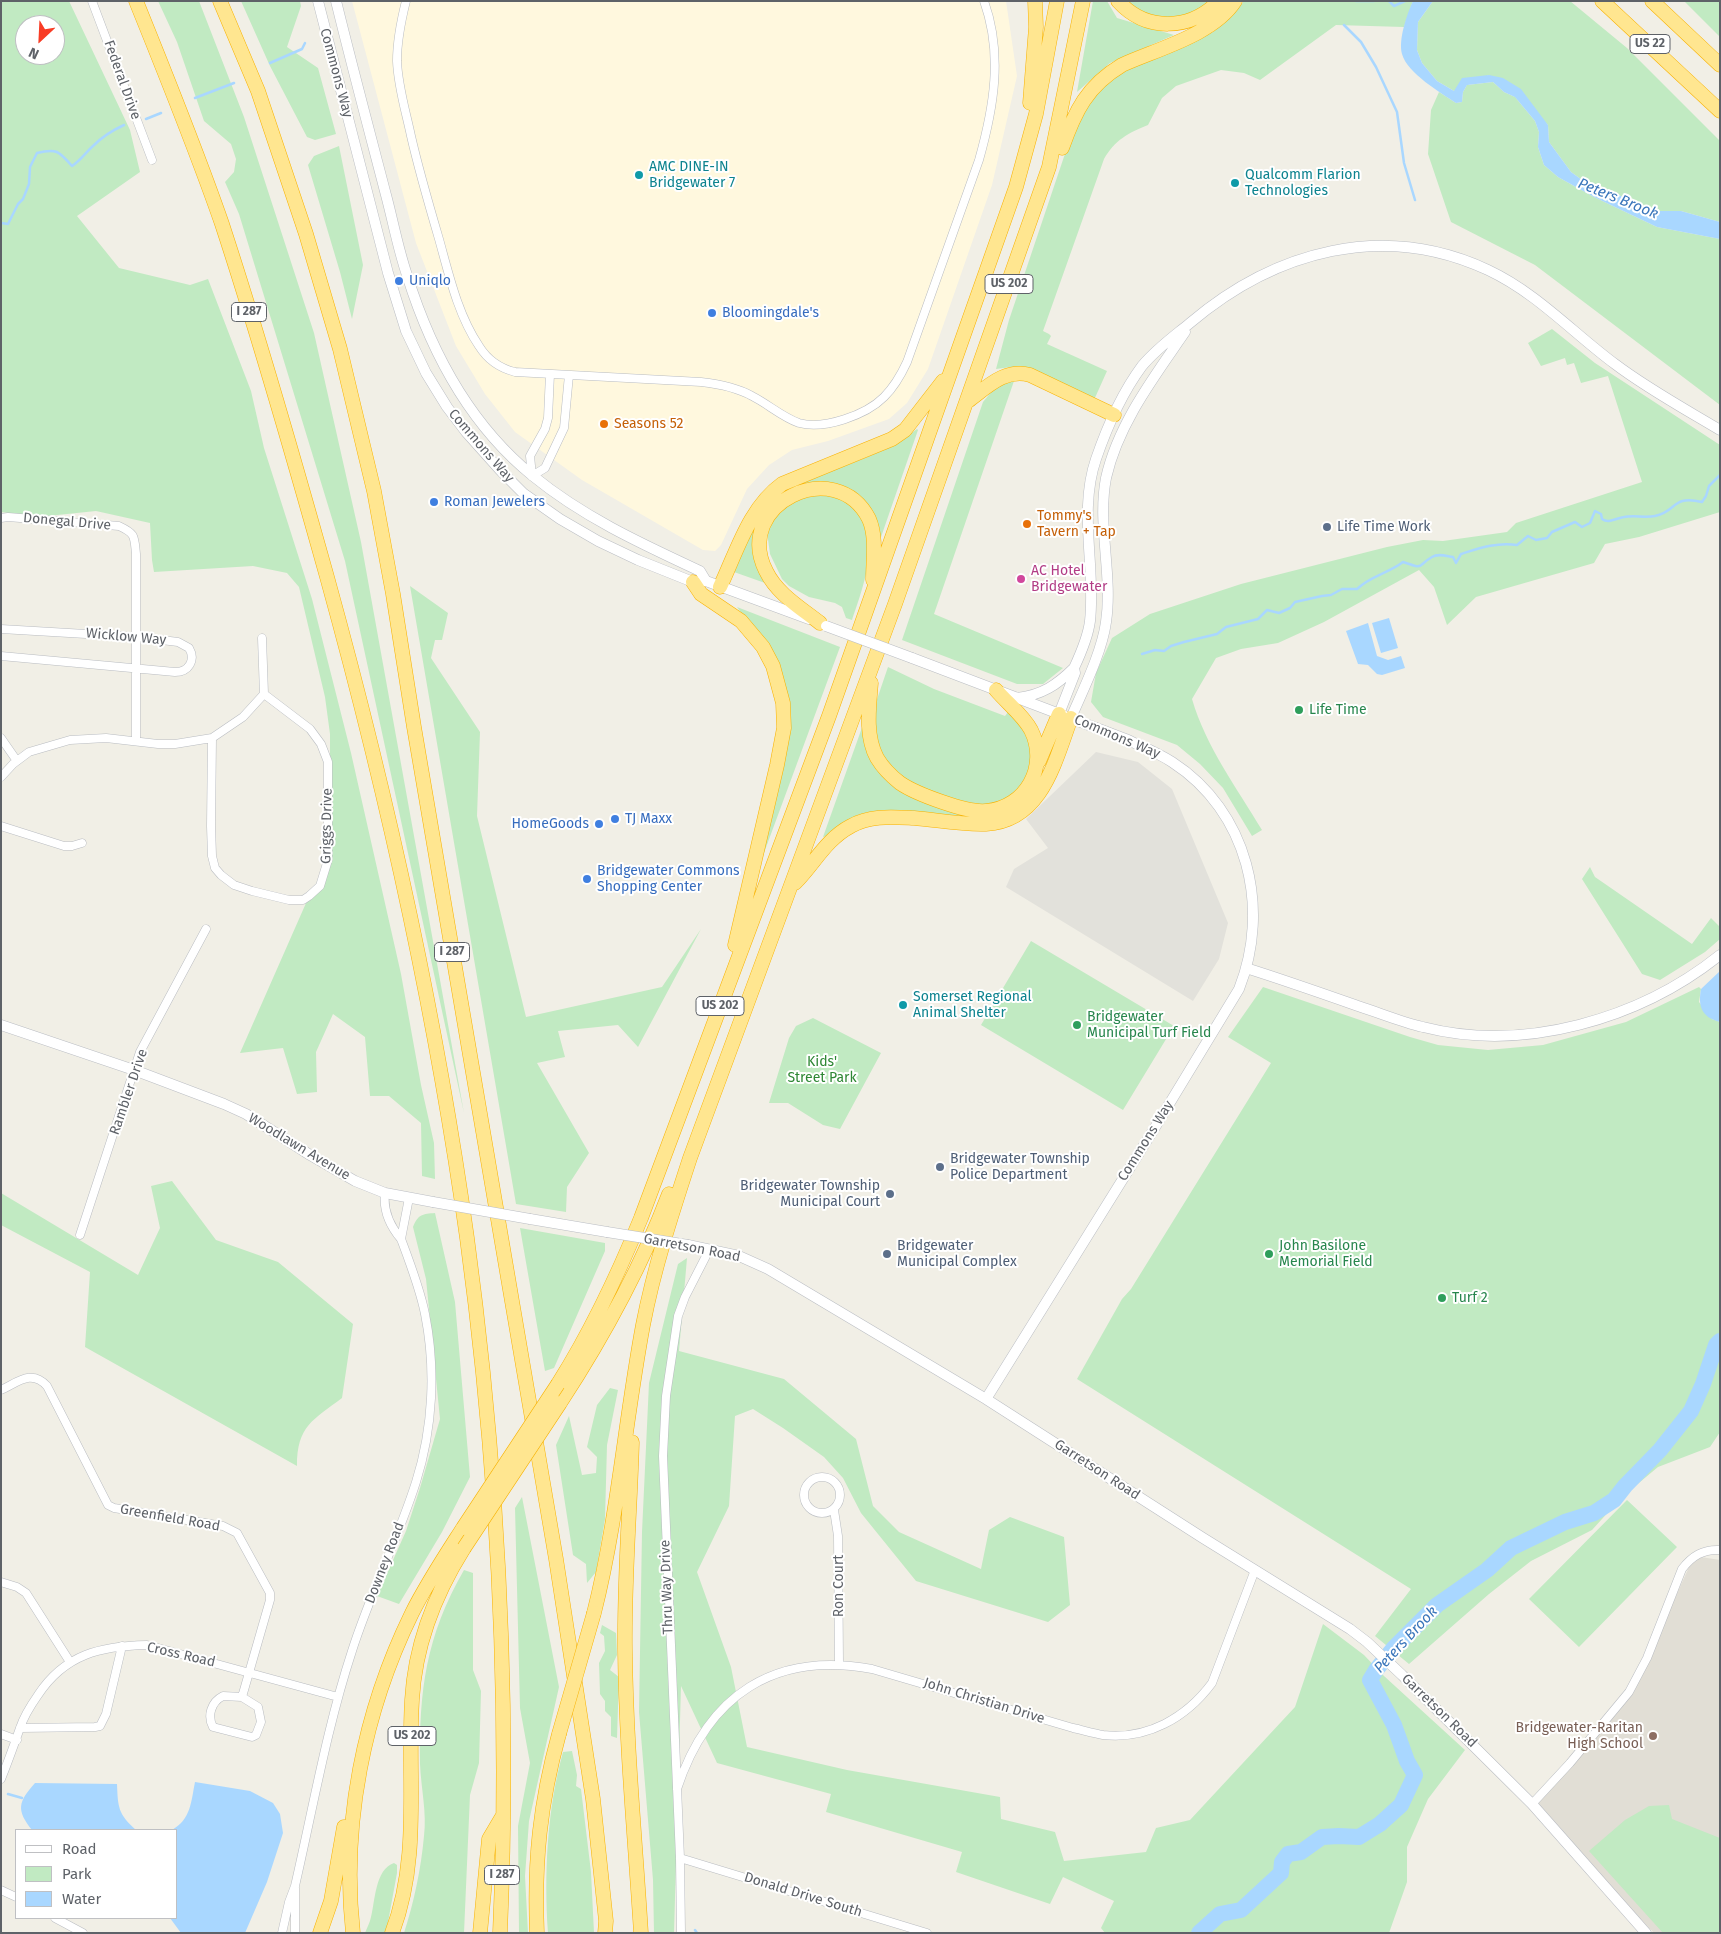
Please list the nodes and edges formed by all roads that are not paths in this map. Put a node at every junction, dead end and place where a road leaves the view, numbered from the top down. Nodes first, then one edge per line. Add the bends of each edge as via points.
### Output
1 (92, 1) edge
2 (136, 1) edge
3 (220, 1) edge
4 (318, 1) edge
5 (336, 1) edge
6 (406, 1) edge
7 (984, 1) edge
8 (1035, 1) edge
9 (1057, 1) edge
10 (1083, 1) edge
11 (1118, 1) edge
12 (1219, 1) edge
13 (1235, 1) edge
14 (1602, 1) edge
15 (1652, 1) edge
16 (1720, 65) edge
17 (1720, 111) edge
18 (1026, 157) junction
19 (152, 160) dead end
20 (1049, 167) junction
21 (1191, 322) junction
22 (952, 368) junction
23 (550, 374) junction
24 (569, 375) junction
25 (968, 401) junction
26 (1114, 415) junction
27 (1720, 430) edge
28 (532, 476) junction
29 (1, 518) edge
30 (700, 582) junction
31 (720, 587) junction
32 (873, 592) junction
33 (823, 625) junction
34 (1, 629) edge
35 (137, 637) junction
36 (262, 638) dead end
37 (1, 656) edge
38 (874, 662) junction
39 (1074, 668) junction
40 (136, 669) junction
41 (996, 690) junction
42 (264, 694) junction
43 (1015, 698) junction
44 (1065, 716) junction
45 (1, 738) edge
46 (212, 738) junction
47 (136, 741) junction
48 (17, 761) junction
49 (1038, 764) junction
50 (1, 777) edge
51 (1, 826) edge
52 (82, 843) dead end
53 (791, 887) junction
54 (206, 929) dead end
55 (1720, 955) edge
56 (1246, 968) junction
57 (723, 999) junction
58 (1, 1025) edge
59 (134, 1070) junction
60 (690, 1158) junction
61 (386, 1193) junction
62 (409, 1198) junction
63 (607, 1232) joint
64 (80, 1235) dead end
65 (400, 1239) junction
66 (708, 1249) junction
67 (634, 1382) junction
68 (1, 1390) edge
69 (986, 1399) junction
70 (834, 1510) junction
71 (1720, 1550) edge
72 (1255, 1570) junction
73 (1, 1582) edge
74 (122, 1646) junction
75 (70, 1662) junction
76 (839, 1664) junction
77 (248, 1672) junction
78 (242, 1697) junction
79 (338, 1697) junction
80 (20, 1728) junction
81 (1, 1734) edge
82 (17, 1740) junction
83 (1, 1778) edge
84 (677, 1789) junction
85 (1532, 1804) junction
86 (354, 1806) junction
87 (502, 1817) junction
88 (680, 1858) junction
89 (295, 1886) junction
90 (1, 1890) edge
91 (15, 1897) edge
92 (56, 1919) edge
93 (607, 1929) edge
94 (83, 1933) edge
95 (282, 1933) edge
96 (295, 1933) edge
97 (320, 1933) edge
98 (353, 1933) edge
99 (392, 1933) edge
100 (480, 1933) edge
101 (500, 1933) edge
102 (537, 1933) edge
103 (642, 1933) edge
104 (681, 1933) edge
105 (927, 1933) edge
106 (1646, 1933) edge

1 - 19 street, Federal Drive
2 - 87 highway, I 287 via 222,224 295,463 361,705 416,948 455,1155 486,1400 500,1620
3 - 93 highway, I 287 via 253,78 306,234 340,349 374,492 556,1559 593,1799
4 - 30 street, Commons Way via 406,331 447,407 483,453 537,503 576,529 620,552
5 - 28 street, Commons Way via 406,273 421,317 440,360 463,397 498,442
6 - 23 street via 398,44 400,87 459,306 478,345 492,362 515,372
7 - 24 street via 996,62 986,136 911,350 901,374 878,403 832,423 810,425 786,417 753,396 726,386
8 - 18 highway
9 - 18 highway, US 202
10 - 20 highway, US 202
11 - 12 highway via 1147,21 1174,25 1198,18
13 - 20 highway via 1211,26 1122,65 1097,83 1077,110 1062,147
14 - 17 highway, US 22
15 - 16 highway, US 22
18 - 22 highway, US 202
20 - 25 highway, US 202
21 - 26 street via 1143,365
21 - 27 street via 1208,307 1251,280 1315,254 1366,247 1399,247 1442,254 1489,270 1518,286 1622,369
21 - 44 street via 1145,390 1110,463 1104,497 1106,622 1102,640
22 - 31 highway via 906,430 892,439 782,484 768,494 750,522
22 - 32 highway, US 202
23 - 24 street
23 - 28 street via 548,418 530,456
24 - 28 street via 564,428 545,468
25 - 26 highway via 1001,377 1019,372
25 - 38 highway, US 202
26 - 39 street via 1090,481 1091,609 1086,638
28 - 30 street, Commons Way via 601,522 700,571
29 - 35 street, Donegal Drive via 119,526 132,532 136,554
30 - 31 street, Commons Way
30 - 57 highway via 701,594 741,621 763,647 781,690 784,714 777,766
31 - 33 street, Commons Way
32 - 33 highway via 874,539 865,512 855,502 831,490 811,489 787,496 774,508 763,527 762,561 778,589
32 - 57 highway, US 202
33 - 41 street, Commons Way, bridge
34 - 35 street, Wicklow Way
35 - 40 street, Donegal Drive
35 - 40 street, Wicklow Way via 182,643 192,656 190,665 179,672
36 - 42 street
37 - 40 street, Wicklow Way
38 - 49 highway via 870,737 883,768 902,784 961,808 987,811 1006,805 1022,794
38 - 53 highway, US 202
39 - 43 street via 1046,691
39 - 44 street
40 - 47 street, Donegal Drive
41 - 43 street, Commons Way
41 - 49 highway via 1031,731
42 - 46 street via 243,717
42 - 46 street, Griggs Drive via 310,729 328,762 328,860 320,886 309,896 302,900 288,900 252,891 234,885 215,868 211,826
43 - 44 street, Commons Way
44 - 49 highway
44 - 53 highway via 1044,785 1033,802 1016,816 980,824 902,817 867,819 837,835
44 - 56 street, Commons Way via 1163,756 1191,776 1215,802 1238,840 1250,873 1253,918
45 - 48 street
46 - 47 street via 175,744
47 - 48 street via 106,738 70,740 29,752
48 - 50 street
51 - 52 street via 64,846
53 - 60 highway, US 202
54 - 59 street, Rambler Drive via 140,1052
55 - 56 street via 1680,983 1617,1012 1547,1032 1502,1036 1424,1028
56 - 69 street, Commons Way via 1228,1009
57 - 86 highway, US 202, bridge via 620,1269 597,1319 412,1613 389,1668 367,1739
58 - 59 street, Woodlawn Avenue
59 - 61 street, Woodlawn Avenue via 235,1108 343,1175
59 - 64 street, Rambler Drive
60 - 67 highway via 656,1266
60 - 99 highway, US 202, bridge via 680,1164 649,1243 590,1357 464,1548 438,1596 417,1662 412,1700 410,1856
61 - 62 street, Woodlawn Avenue
61 - 65 street, Downey Road via 385,1211
62 - 63 street, Woodlawn Avenue, bridge
62 - 65 street
63 - 66 street, Garretson Road, bridge
65 - 79 street, Downey Road via 425,1313 431,1372 429,1425 416,1482 352,1650
66 - 69 street, Garretson Road via 761,1265
66 - 84 street, Thru Way Drive via 678,1316 666,1396 663,1456
67 - 102 highway, bridge via 609,1545 594,1613 546,1785 539,1832
67 - 103 highway via 625,1650 631,1792
68 - 77 street, Greenfield Road via 29,1377 47,1386 108,1505 223,1526 237,1533 270,1593 270,1607
69 - 72 street, Garretson Road
70 - 70 street, Ron Court via 840,1500 835,1482 819,1477 809,1483 804,1493 811,1509 822,1513
70 - 76 street, Ron Court via 838,1536
71 - 85 street via 1700,1552 1682,1569 1634,1685
72 - 76 street, John Christian Drive via 1212,1683 1196,1703 1176,1719 1139,1733 1124,1736 1073,1728 872,1669
72 - 85 street, Garretson Road via 1368,1642
73 - 75 street via 26,1593
74 - 75 street, Cross Road via 92,1652
74 - 77 street, Cross Road via 147,1645
74 - 80 street via 106,1714 100,1726
75 - 80 street, Cross Road via 46,1682
76 - 84 street, John Christian Drive via 792,1669 757,1682 742,1692 718,1714 696,1742
77 - 78 street
77 - 79 street, Cross Road
78 - 78 street via 223,1696 214,1702 210,1716 213,1727 252,1737 256,1735 260,1722 258,1707
79 - 89 street, Downey Road
80 - 82 street, Cross Road
81 - 82 street
82 - 83 street, Cross Road
84 - 88 street, Thru Way Drive
85 - 106 street, Garretson Road
86 - 97 highway, US 202 via 344,1826 331,1901
86 - 98 highway via 349,1866
87 - 100 highway, I 287 via 489,1839
87 - 101 highway, I 287
88 - 104 street, Thru Way Drive
88 - 105 street, Donald Drive South
89 - 95 street, Downey Road
89 - 96 street, Downey Road
90 - 91 street
92 - 94 street

